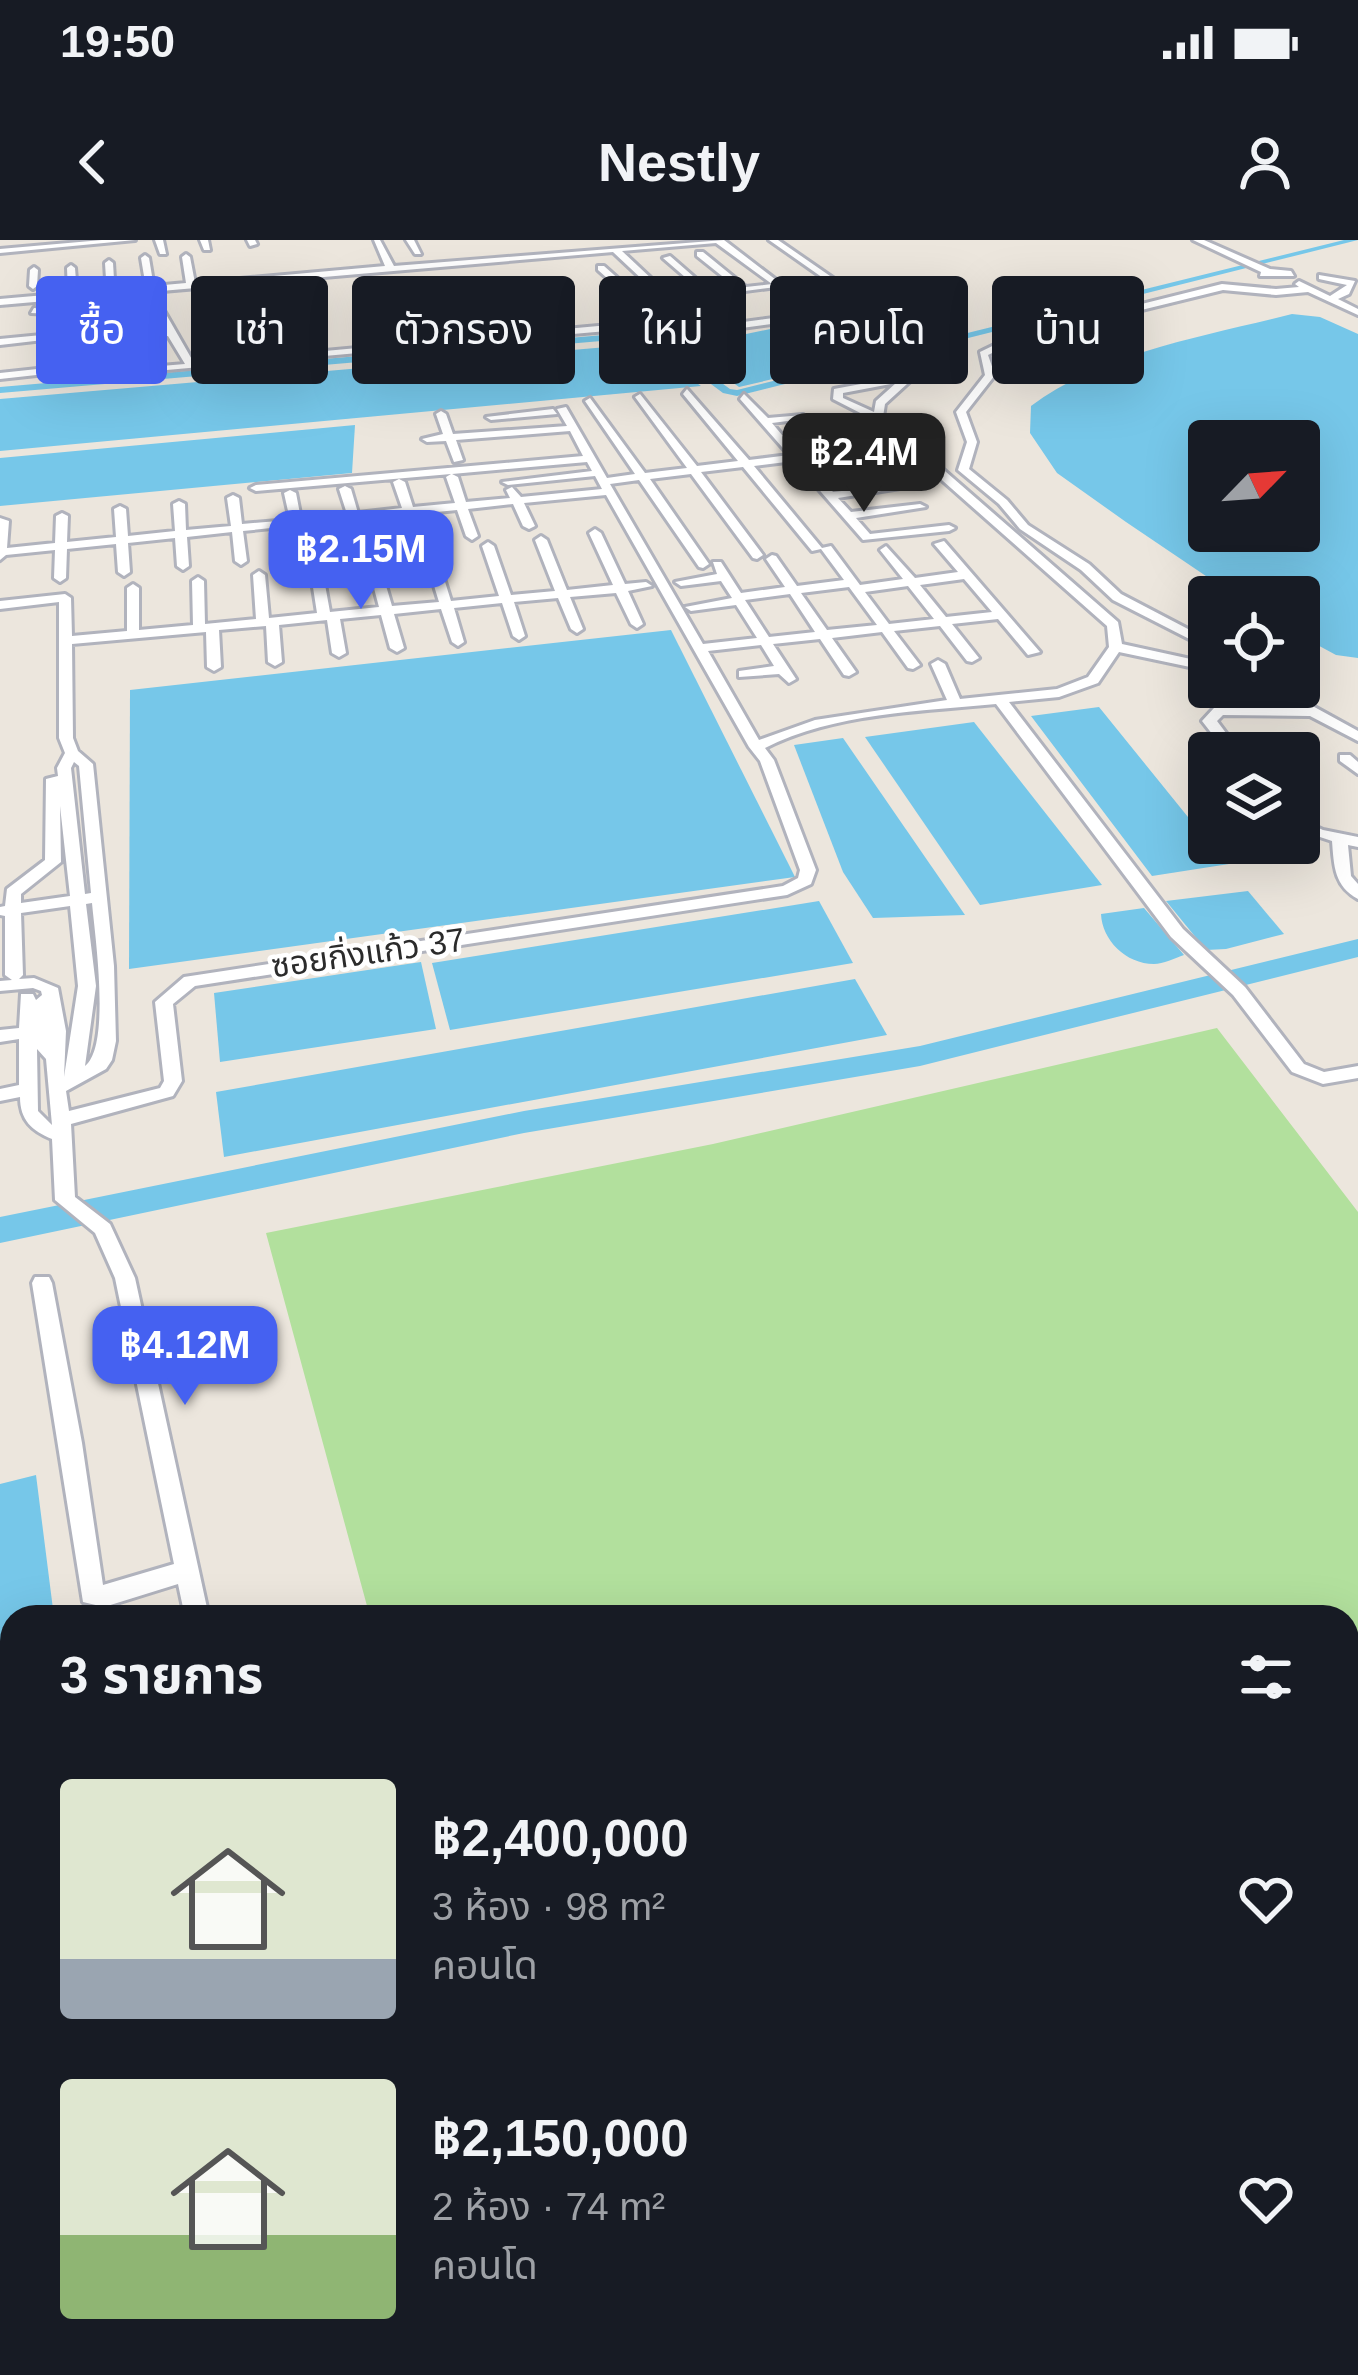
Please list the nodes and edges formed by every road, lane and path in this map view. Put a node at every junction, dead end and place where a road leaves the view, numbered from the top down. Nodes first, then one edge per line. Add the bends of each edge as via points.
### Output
1 (131, 240) edge
2 (159, 240) edge
3 (410, 240) edge
4 (719, 240) edge
5 (756, 240) edge
6 (772, 240) edge
7 (1088, 240) edge
8 (1116, 240) edge
9 (1197, 240) edge
10 (113, 241) edge
11 (377, 241) edge
12 (67, 243) edge
13 (21, 244) edge
14 (0, 250) edge
15 (435, 250) dead end
16 (732, 250) junction
17 (617, 251) junction
18 (163, 252) dead end
19 (418, 252) junction
20 (700, 254) junction
21 (384, 255) junction
22 (185, 257) dead end
23 (145, 258) dead end
24 (667, 258) junction
25 (631, 263) junction
26 (23, 264) dead end
27 (390, 267) junction
28 (798, 269) dead end
29 (34, 271) dead end
30 (189, 272) junction
31 (148, 275) junction
32 (71, 276) edge
33 (110, 276) edge
34 (138, 276) edge
35 (290, 276) edge
36 (688, 276) edge
37 (728, 276) edge
38 (824, 276) edge
39 (1322, 277) dead end
40 (191, 285) joint
41 (33, 286) junction
42 (36, 286) edge
43 (167, 287) edge
44 (0, 289) edge
45 (1309, 289) junction
46 (746, 290) edge
47 (36, 299) edge
48 (1330, 299) junction
49 (0, 302) edge
50 (36, 311) edge
51 (24, 312) junction
52 (1358, 312) edge
53 (0, 314) edge
54 (770, 321) edge
55 (167, 324) edge
56 (171, 333) junction
57 (167, 334) edge
58 (36, 338) edge
59 (24, 339) junction
60 (0, 342) edge
61 (183, 352) junction
62 (328, 354) edge
63 (167, 357) edge
64 (36, 361) edge
65 (25, 362) junction
66 (0, 364) edge
67 (167, 366) edge
68 (191, 366) joint
69 (36, 372) edge
70 (0, 376) edge
71 (876, 384) edge
72 (899, 384) edge
73 (687, 392) dead end
74 (640, 397) dead end
75 (745, 397) dead end
76 (590, 401) dead end
77 (441, 414) dead end
78 (799, 417) dead end
79 (878, 418) junction
80 (765, 421) junction
81 (566, 430) dead end
82 (499, 434) junction
83 (821, 434) dead end
84 (449, 437) junction
85 (780, 438) junction
86 (428, 439) dead end
87 (845, 452) dead end
88 (508, 454) junction
89 (796, 458) junction
90 (458, 460) junction
91 (590, 460) junction
92 (435, 462) dead end
93 (748, 464) junction
94 (869, 469) dead end
95 (696, 470) junction
96 (642, 476) junction
97 (812, 476) junction
98 (452, 477) dead end
99 (399, 482) dead end
100 (609, 486) junction
101 (256, 488) dead end
102 (894, 488) dead end
103 (345, 489) dead end
104 (290, 493) dead end
105 (829, 496) junction
106 (233, 498) dead end
107 (516, 500) junction
108 (179, 504) dead end
109 (461, 506) junction
110 (920, 507) dead end
111 (120, 509) dead end
112 (409, 511) junction
113 (62, 516) dead end
114 (354, 516) junction
115 (847, 517) junction
116 (3, 521) dead end
117 (296, 522) junction
118 (529, 526) dead end
119 (237, 528) junction
120 (949, 528) dead end
121 (595, 533) dead end
122 (181, 534) junction
123 (472, 536) dead end
124 (122, 539) junction
125 (419, 540) dead end
126 (541, 540) dead end
127 (940, 544) dead end
128 (61, 546) junction
129 (488, 546) dead end
130 (363, 548) dead end
131 (886, 550) dead end
132 (0, 553) edge
133 (430, 553) dead end
134 (303, 554) dead end
135 (241, 561) dead end
136 (373, 562) dead end
137 (183, 566) dead end
138 (316, 568) dead end
139 (715, 568) junction
140 (124, 572) dead end
141 (259, 575) dead end
142 (967, 575) junction
143 (60, 578) dead end
144 (198, 581) dead end
145 (681, 582) dead end
146 (911, 582) junction
147 (646, 586) dead end
148 (855, 586) junction
149 (133, 588) dead end
150 (621, 589) junction
151 (794, 591) junction
152 (563, 594) junction
153 (506, 599) junction
154 (739, 599) junction
155 (0, 605) edge
156 (448, 605) junction
157 (691, 607) dead end
158 (386, 611) junction
159 (1001, 615) junction
160 (328, 616) junction
161 (268, 622) junction
162 (943, 622) junction
163 (637, 624) dead end
164 (885, 627) junction
165 (206, 628) junction
166 (577, 629) dead end
167 (141, 634) junction
168 (824, 634) junction
169 (1188, 634) edge
170 (519, 636) dead end
171 (765, 640) junction
172 (65, 641) junction
173 (458, 642) dead end
174 (1116, 647) junction
175 (397, 648) dead end
176 (703, 648) junction
177 (1033, 652) dead end
178 (148, 653) dead end
179 (339, 653) dead end
180 (972, 658) dead end
181 (275, 662) dead end
182 (1188, 662) edge
183 (913, 665) dead end
184 (214, 667) dead end
185 (941, 669) dead end
186 (849, 672) dead end
187 (744, 674) dead end
188 (952, 700) junction
189 (1000, 700) junction
190 (1303, 708) edge
191 (1310, 712) junction
192 (1215, 732) edge
193 (1358, 737) edge
194 (756, 747) junction
195 (72, 753) junction
196 (52, 773) dead end
197 (92, 824) junction
198 (70, 827) junction
199 (1320, 831) edge
200 (1349, 841) edge
201 (1358, 894) edge
202 (88, 898) junction
203 (7, 911) edge
204 (7, 981) edge
205 (27, 998) dead end
206 (0, 1036) edge
207 (35, 1044) junction
208 (1358, 1072) edge
209 (26, 1088) junction
210 (56, 1088) junction
211 (0, 1092) edge
212 (60, 1127) junction
213 (42, 1283) dead end
214 (188, 1570) junction
215 (195, 1605) edge

1 - 10 street
2 - 18 street
3 - 19 street
4 - 16 street
4 - 17 street
5 - 28 street
6 - 38 street
7 - 8 street
9 - 45 street via 1264,276
10 - 12 street
10 - 33 street
11 - 21 street
12 - 13 street
12 - 32 street
13 - 14 street
13 - 26 street
15 - 19 street
16 - 20 street
16 - 46 street via 780,284
17 - 25 street
17 - 27 street via 522,250
19 - 21 street
20 - 24 street
20 - 37 street
21 - 27 street
22 - 30 street
23 - 31 street
24 - 25 street
24 - 36 street
25 - 25 street via 601,268 638,301 675,299
27 - 35 street
29 - 41 street
30 - 31 street
30 - 40 street
31 - 34 street
39 - 48 street via 1352,284
40 - 43 street
41 - 42 street
41 - 44 street
45 - 48 street
45 - 169 street via 1209,288 1016,338 983,354 990,375 961,412 972,442 963,470 1117,596
47 - 49 street
48 - 52 street
50 - 51 street
51 - 53 street
51 - 59 street
54 - 62 street
55 - 56 street
56 - 57 street
56 - 61 street
58 - 59 street
59 - 60 street
59 - 65 street
61 - 63 street
61 - 68 street
64 - 65 street
65 - 66 street
67 - 68 street
69 - 70 street
71 - 79 street via 838,391 838,399
72 - 79 street
73 - 93 street
74 - 95 street
75 - 80 street
76 - 96 street
77 - 84 street
78 - 80 street
79 - 174 street via 1105,615
80 - 85 street
81 - 82 street
82 - 84 street
82 - 88 street
82 - 91 street via 490,413 558,410
83 - 85 street
84 - 86 street
84 - 90 street
85 - 89 street
87 - 89 street
88 - 90 street
88 - 91 street
89 - 93 street
89 - 97 street
90 - 92 street
91 - 100 street
91 - 101 street
91 - 107 street via 506,478
93 - 95 street
93 - 148 street
94 - 97 street
95 - 96 street
95 - 151 street
96 - 100 street
96 - 139 street
97 - 105 street
98 - 109 street
99 - 112 street
100 - 107 street
100 - 176 street
102 - 105 street
103 - 114 street
104 - 117 street
105 - 115 street
106 - 119 street
107 - 109 street
107 - 118 street
108 - 122 street
109 - 112 street
109 - 123 street
110 - 115 street
111 - 124 street
112 - 114 street
112 - 125 street
113 - 128 street
114 - 117 street
114 - 130 street
115 - 120 street via 871,539
116 - 132 street
117 - 119 street
117 - 134 street
119 - 122 street
119 - 135 street
121 - 150 street
122 - 124 street
122 - 137 street
124 - 128 street
124 - 140 street
126 - 152 street
127 - 142 street
128 - 132 street
128 - 143 street
129 - 153 street
131 - 146 street
133 - 156 street
136 - 158 street
138 - 160 street
139 - 145 street
139 - 154 street
141 - 161 street
142 - 146 street
142 - 159 street
144 - 165 street
146 - 148 street
146 - 162 street
147 - 150 street
148 - 151 street
148 - 164 street
149 - 167 street
150 - 152 street
150 - 163 street
151 - 154 street
151 - 168 street
152 - 153 street
152 - 166 street
153 - 156 street
153 - 170 street
154 - 157 street
154 - 171 street
155 - 172 street via 65,598
156 - 158 street
156 - 173 street
158 - 160 street
158 - 175 street
159 - 162 street
159 - 177 street
160 - 161 street
160 - 179 street
161 - 165 street
161 - 181 street
162 - 164 street
162 - 180 street
164 - 168 street
164 - 183 street
165 - 167 street
165 - 184 street
167 - 172 street
167 - 178 street
168 - 171 street
168 - 186 street
171 - 176 street
171 - 187 street via 786,674
172 - 195 street
174 - 182 street
174 - 189 street via 1082,687
176 - 194 street
185 - 188 street
188 - 189 street
188 - 194 street via 809,724
189 - 208 street via 1177,932 1305,1074
190 - 191 street
191 - 192 street via 1241,709 1211,716
191 - 193 street
194 - 212 street, ซอยกิ่งแก้ว 37 via 808,870 799,886 203,976 164,1002 173,1081 166,1092
195 - 197 street via 86,764
195 - 198 street via 64,768
196 - 203 street via 53,862 18,884
197 - 198 street
197 - 202 street
198 - 202 street
199 - 200 street
200 - 201 street via 1343,877
202 - 203 street
202 - 210 street via 96,995 75,1077
203 - 204 street
204 - 207 street via 49,988
205 - 207 street
206 - 207 street
207 - 209 street
207 - 210 street
209 - 211 street
209 - 212 street via 33,1121
210 - 212 street
212 - 214 street via 65,1200 103,1229 125,1278
213 - 214 street via 92,1594
214 - 215 street

